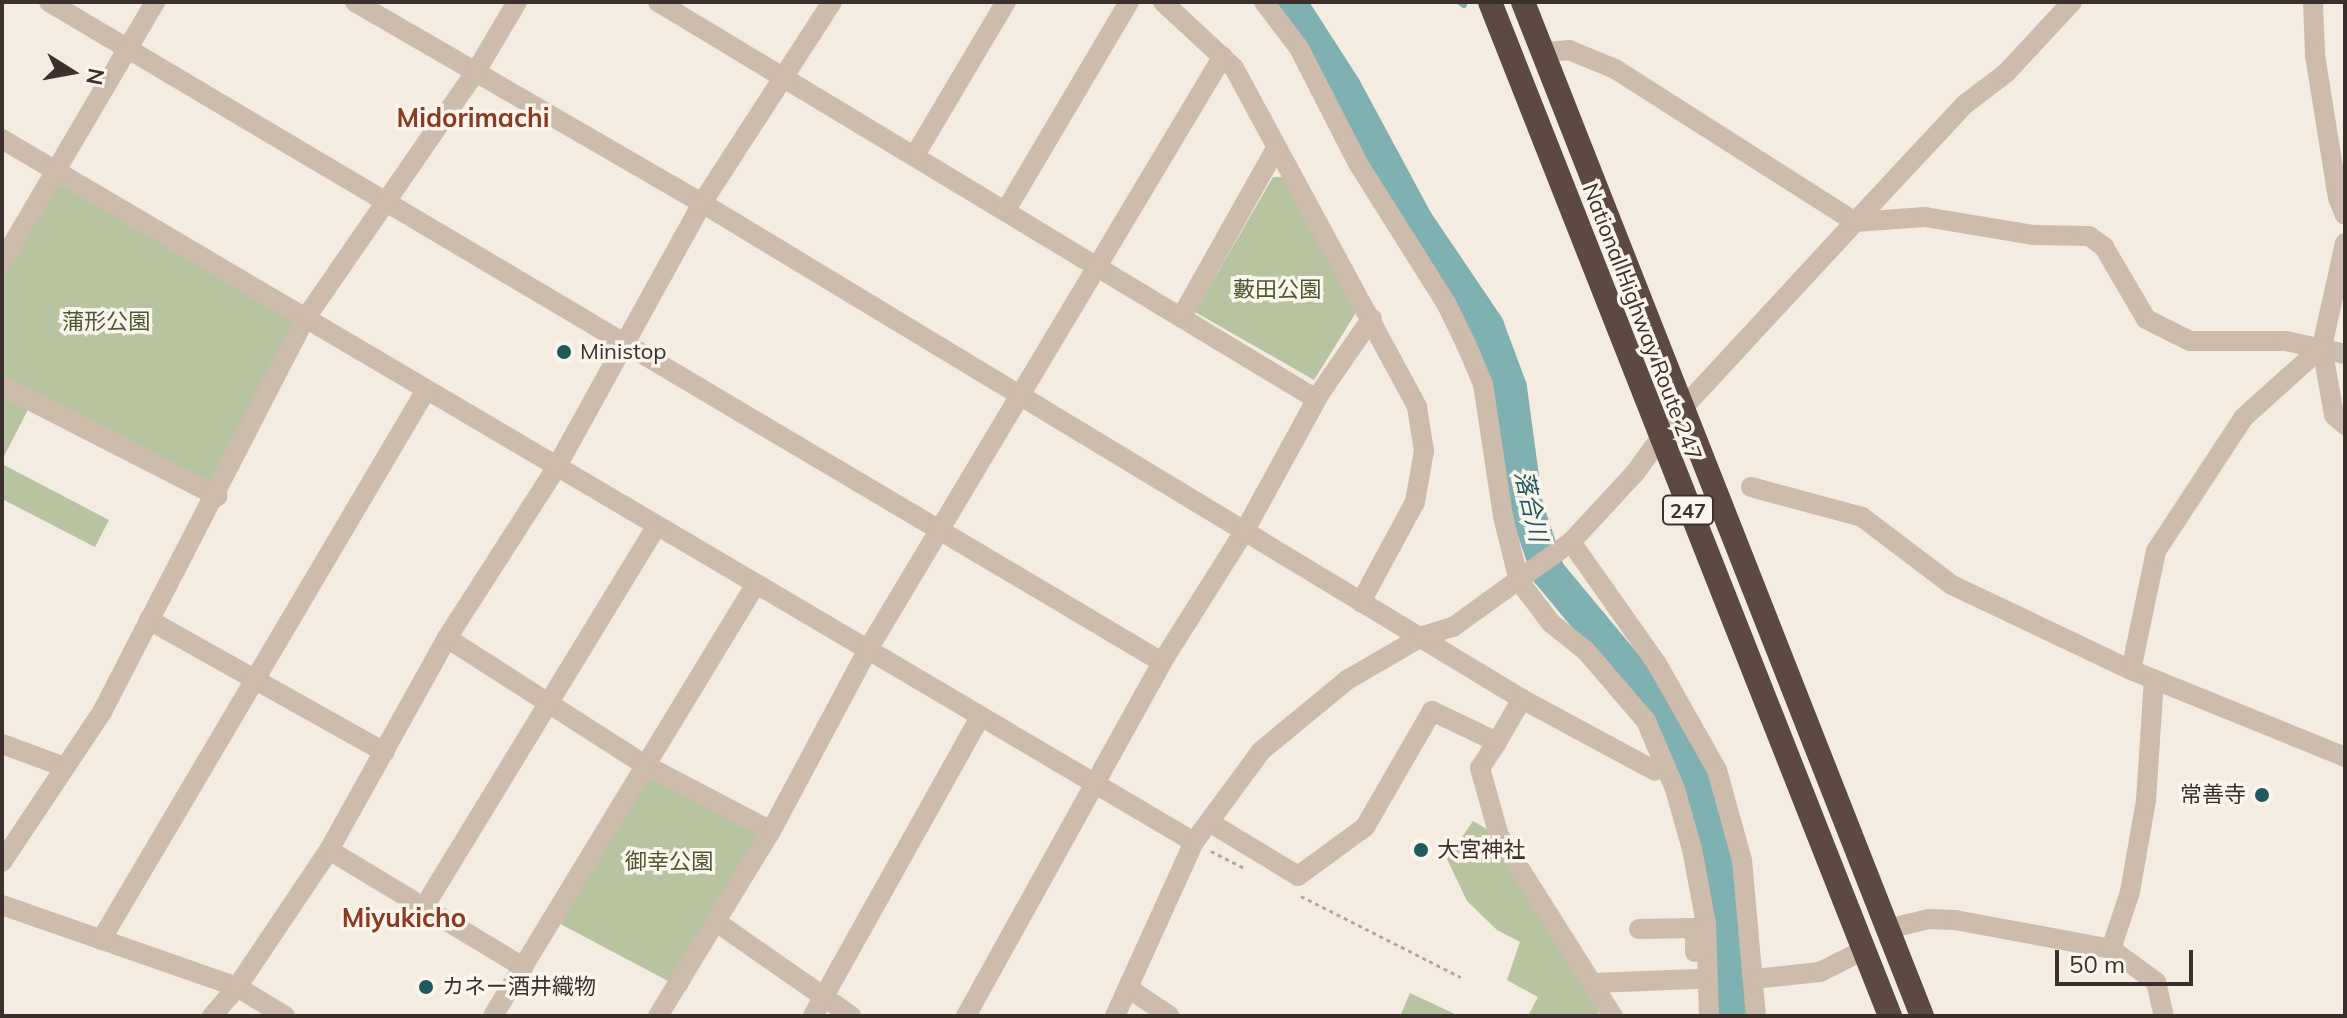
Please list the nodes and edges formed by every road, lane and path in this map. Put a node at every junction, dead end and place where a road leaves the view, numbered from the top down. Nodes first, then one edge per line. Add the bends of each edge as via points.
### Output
1 (49, 2) edge
2 (155, 2) edge
3 (355, 2) edge
4 (517, 2) edge
5 (832, 2) edge
6 (1006, 2) edge
7 (1129, 2) edge
8 (1163, 2) edge
9 (1264, 2) edge
10 (1490, 2) edge
11 (1523, 2) edge
12 (2072, 2) edge
13 (2313, 2) edge
14 (664, 3) edge
15 (127, 48) junction
16 (1543, 52) junction
17 (1223, 56) junction
18 (475, 73) junction
19 (785, 81) junction
20 (2, 139) edge
21 (1276, 148) junction
22 (915, 155) junction
23 (56, 171) junction
24 (702, 203) junction
25 (387, 204) junction
26 (1006, 210) junction
27 (2345, 215) edge
28 (1855, 222) junction
29 (2345, 243) edge
30 (2, 262) edge
31 (1098, 264) junction
32 (1183, 314) junction
33 (1372, 318) junction
34 (305, 319) junction
35 (624, 343) junction
36 (2322, 347) junction
37 (2345, 354) edge
38 (2, 386) edge
39 (426, 390) junction
40 (1018, 398) junction
41 (1316, 399) junction
42 (1681, 410) junction
43 (2345, 425) edge
44 (1660, 439) junction
45 (556, 468) junction
46 (1751, 487) dead end
47 (217, 496) junction
48 (656, 527) junction
49 (939, 530) junction
50 (1244, 532) junction
51 (1571, 542) junction
52 (1524, 578) junction
53 (756, 584) junction
54 (1361, 602) junction
55 (149, 620) junction
56 (1423, 636) junction
57 (447, 638) junction
58 (867, 651) junction
59 (1162, 662) junction
60 (2131, 670) junction
61 (2154, 679) junction
62 (252, 681) junction
63 (1522, 699) junction
64 (549, 704) junction
65 (980, 717) junction
66 (1497, 742) junction
67 (2, 744) edge
68 (384, 752) junction
69 (2345, 757) edge
70 (645, 765) junction
71 (65, 767) junction
72 (1655, 771) dead end
73 (1093, 784) junction
74 (1209, 822) junction
75 (771, 831) junction
76 (1194, 842) junction
77 (329, 850) junction
78 (2, 862) edge
79 (1250, 871) dead end
80 (1292, 892) dead end
81 (2, 905) edge
82 (424, 907) junction
83 (715, 921) junction
84 (1639, 929) dead end
85 (1887, 929) junction
86 (101, 940) junction
87 (2111, 949) junction
88 (1864, 950) junction
89 (523, 967) junction
90 (1461, 977) dead end
91 (1696, 979) junction
92 (1754, 979) junction
93 (1593, 983) junction
94 (237, 987) junction
95 (1128, 988) junction
96 (817, 1007) edge
97 (212, 1016) edge
98 (285, 1016) edge
99 (493, 1016) edge
100 (658, 1016) edge
101 (851, 1016) edge
102 (966, 1016) edge
103 (1115, 1016) edge
104 (1170, 1016) edge
105 (1613, 1016) edge
106 (1697, 1016) edge
107 (1709, 1016) edge
108 (1756, 1016) edge
109 (1890, 1016) edge
110 (1922, 1016) edge
111 (2164, 1016) edge

1 - 15 street
2 - 15 street
3 - 18 street
4 - 18 street
5 - 19 street
6 - 22 street
7 - 26 street
8 - 17 street
9 - 52 street via 1299,48 1359,165 1466,344 1483,384 1503,516
10 - 44 highway, National Highway Route 247 / 247
11 - 16 highway, National Highway Route 247 / 247
12 - 28 street via 2006,73 1964,105
13 - 27 street via 2315,55
14 - 19 street
15 - 23 street
15 - 25 street
16 - 28 street via 1569,50 1615,69
16 - 42 highway, National Highway Route 247 / 247
17 - 21 street
17 - 31 street
18 - 24 street
18 - 25 street
19 - 22 street
19 - 24 street
20 - 23 street
21 - 32 street
21 - 33 street
22 - 26 street
23 - 30 street
23 - 34 street
24 - 35 street
24 - 40 street
25 - 34 street
25 - 35 street
26 - 31 street
28 - 36 street via 1925,217 2033,235 2089,236 2104,247 2146,319 2190,341 2286,341
28 - 42 street
29 - 36 street
31 - 32 street
31 - 40 street
32 - 41 street
33 - 41 street
33 - 54 street via 1417,407 1424,451 1415,502
34 - 39 street
34 - 47 street
35 - 45 street
35 - 49 street
36 - 37 street
36 - 43 street via 2334,415
36 - 60 street via 2244,417 2156,551
38 - 47 street
39 - 45 street
39 - 62 street
40 - 49 street
40 - 50 street
41 - 50 street
42 - 44 street
42 - 85 highway, National Highway Route 247 / 247 via 1753,576
44 - 51 street
44 - 88 highway, National Highway Route 247 / 247
45 - 48 street
45 - 57 street
46 - 60 street via 1862,517 1952,585
47 - 55 street
48 - 53 street
48 - 64 street
49 - 58 street
49 - 59 street
50 - 54 street
50 - 59 street
51 - 52 street
51 - 92 street via 1657,664 1717,770 1742,860
52 - 56 street via 1453,627
52 - 107 street via 1551,623 1586,651 1646,721 1675,789 1706,924
53 - 58 street
53 - 70 street
54 - 56 street
55 - 62 street
55 - 71 street via 102,712
56 - 63 street
56 - 74 street via 1299,715 1233,784
57 - 64 street
57 - 68 street
58 - 65 street
58 - 75 street
59 - 73 street
60 - 61 street
61 - 69 street
61 - 87 street via 2146,800 2130,892
62 - 68 street
62 - 86 street
63 - 66 street
63 - 72 street
64 - 70 street
64 - 82 street
65 - 73 street
65 - 96 street
66 - 74 street via 1432,711 1365,827 1298,876
66 - 93 street via 1480,768 1499,836
67 - 71 street
68 - 77 street
70 - 75 street
70 - 89 street
71 - 78 street
73 - 76 street
73 - 102 street
74 - 76 street
75 - 83 street
76 - 79 path
76 - 95 street
77 - 82 street
77 - 94 street
80 - 90 path
81 - 86 street
82 - 89 street
83 - 96 street
83 - 100 street
84 - 91 street via 1695,928
85 - 87 street via 1929,919 1955,920
85 - 110 highway, National Highway Route 247 / 247
86 - 94 street
87 - 111 street via 2156,982
88 - 92 street via 1820,972
88 - 109 highway, National Highway Route 247 / 247
89 - 99 street
91 - 93 street
91 - 106 street
92 - 108 street
93 - 105 street
94 - 97 street
94 - 98 street
95 - 103 street
95 - 104 street
96 - 101 street

